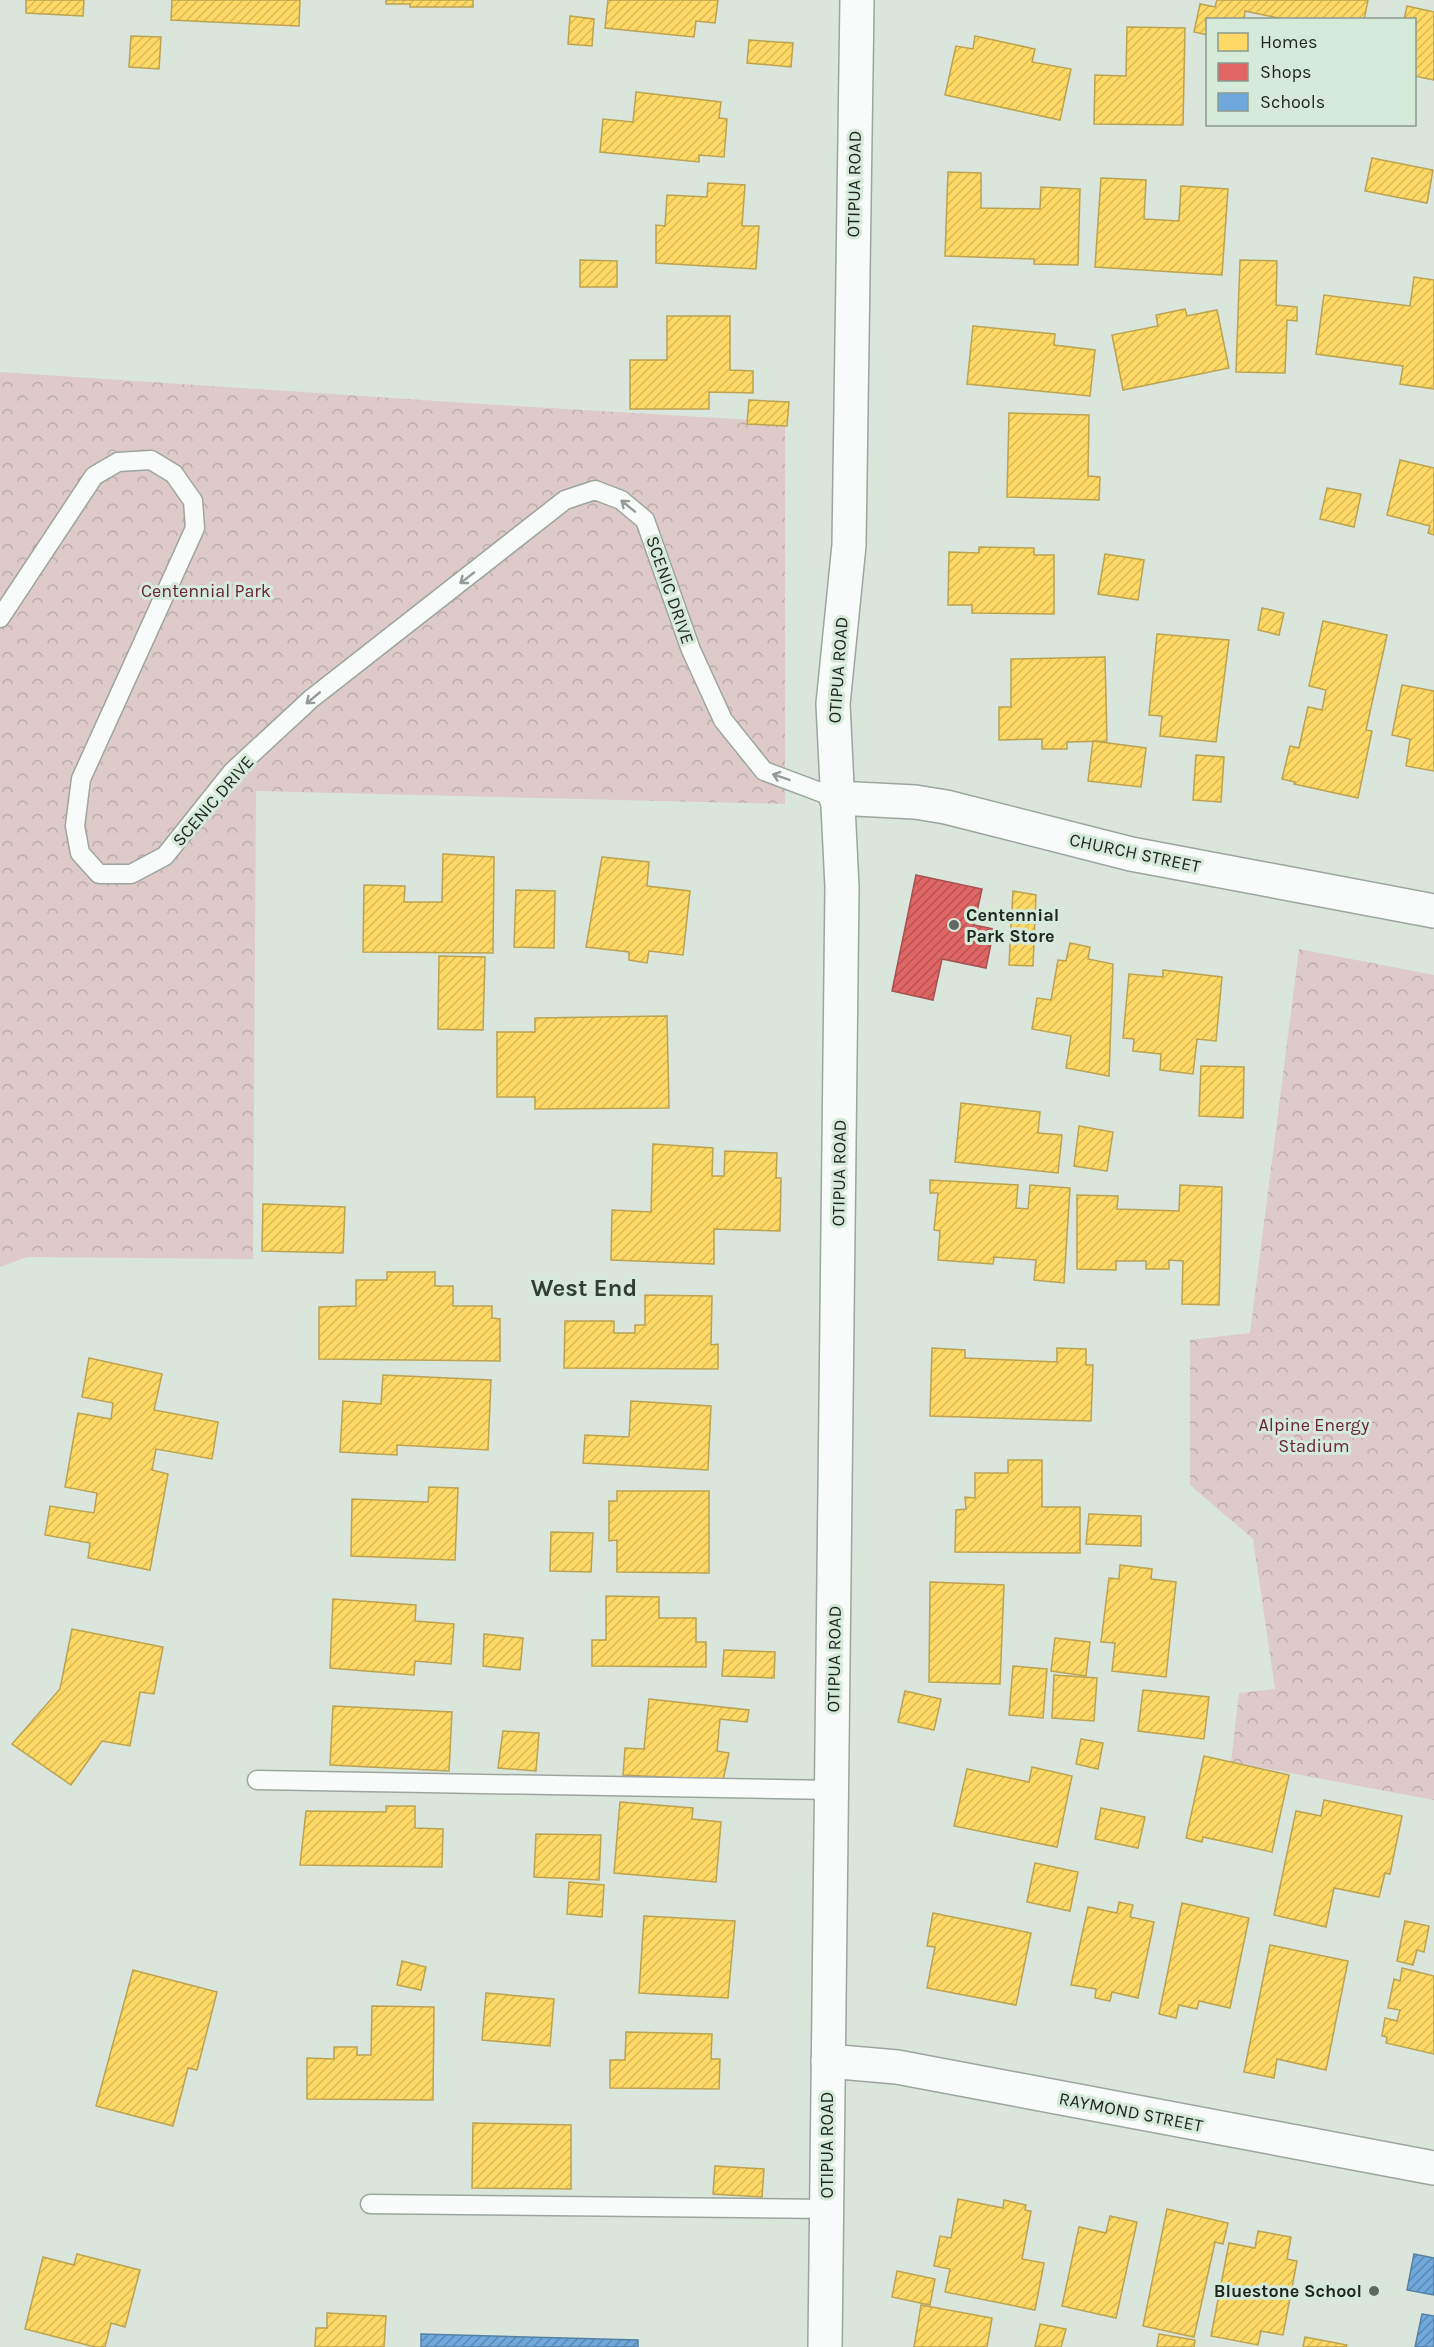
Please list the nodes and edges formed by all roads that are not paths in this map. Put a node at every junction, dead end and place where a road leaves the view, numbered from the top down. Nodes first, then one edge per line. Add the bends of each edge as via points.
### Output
1 (857, 0) edge
2 (0, 618) edge
3 (836, 798) junction
4 (1434, 911) edge
5 (257, 1780) dead end
6 (832, 1790) junction
7 (828, 2061) junction
8 (1434, 2168) edge
9 (370, 2204) dead end
10 (827, 2209) junction
11 (825, 2347) edge

1 - 3 street, OTIPUA ROAD via 849,545 832,704
3 -> 2 lane, SCENIC DRIVE via 764,771 723,720 691,650 645,520 621,500 595,490 565,500 311,699 232,772 165,856 130,874 99,874 80,853 75,826 81,779 195,528 194,501 174,474 151,460 118,462 94,476
3 - 4 street, CHURCH STREET via 946,807 1131,854
3 - 6 street, OTIPUA ROAD via 842,887
5 - 6 lane
6 - 7 street, OTIPUA ROAD
7 - 8 street, RAYMOND STREET via 897,2067
7 - 10 street, OTIPUA ROAD
9 - 10 lane
10 - 11 street, OTIPUA ROAD

